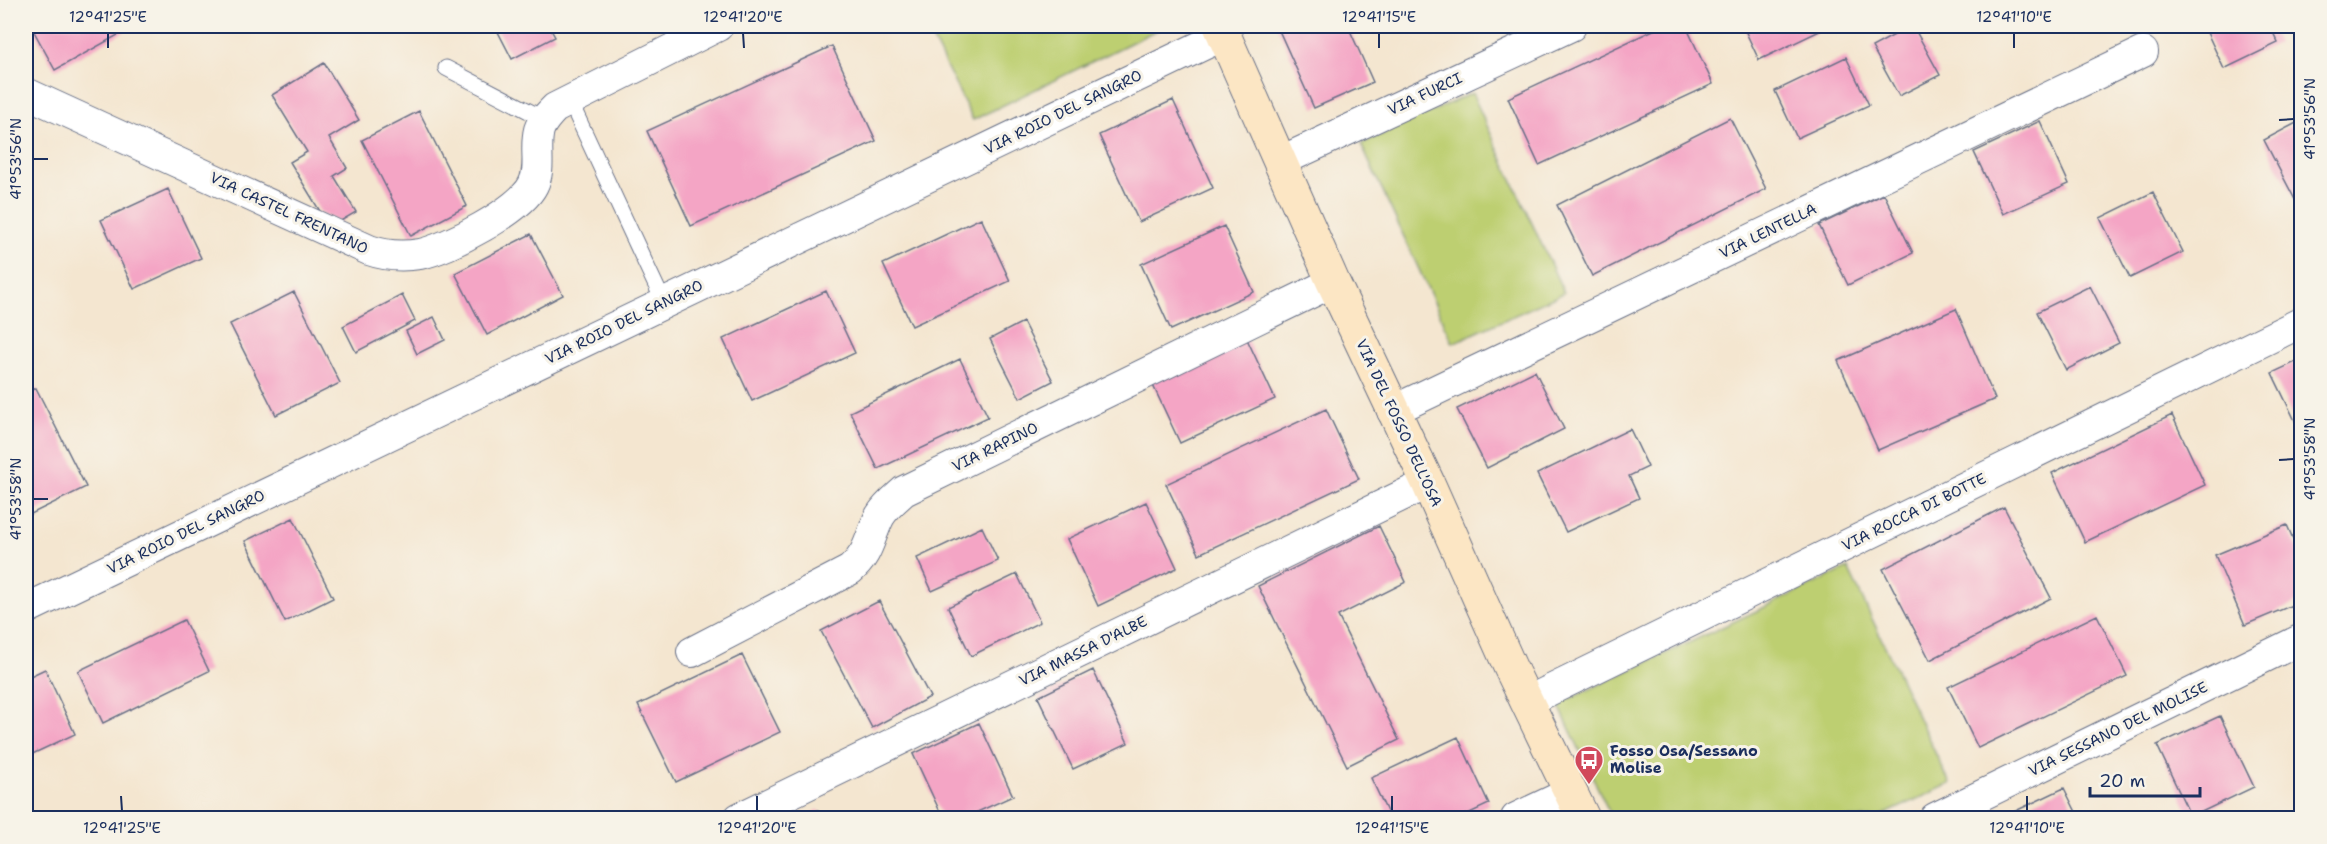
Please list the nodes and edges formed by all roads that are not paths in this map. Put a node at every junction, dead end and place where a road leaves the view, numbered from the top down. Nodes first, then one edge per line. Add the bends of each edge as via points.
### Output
1 (718, 26) edge
2 (1571, 26) edge
3 (1222, 30) edge
4 (2143, 52) dead end
5 (446, 68) dead end
6 (26, 93) edge
7 (569, 99) junction
8 (544, 119) junction
9 (1279, 162) junction
10 (1334, 282) junction
11 (664, 303) junction
12 (2301, 322) edge
13 (1392, 411) junction
14 (1428, 483) junction
15 (26, 609) edge
16 (2301, 639) edge
17 (692, 652) dead end
18 (1526, 702) junction
19 (1577, 805) edge
20 (739, 819) edge
21 (1516, 819) edge
22 (1935, 819) edge

1 - 7 street
2 - 9 street, VIA FURCI
3 - 9 street, VIA DEL FOSSO DELL'OSA
3 - 11 street, VIA ROIO DEL SANGRO
4 - 13 street, VIA LENTELLA
5 - 8 lane
6 - 8 street, VIA CASTEL FRENTANO via 369,250 395,256 437,249 517,204 536,177 539,130
7 - 8 street
7 - 11 lane
9 - 10 street, VIA DEL FOSSO DELL'OSA
10 - 13 street, VIA DEL FOSSO DELL'OSA
10 - 17 street, VIA RAPINO via 904,491 886,507 866,553 850,570
11 - 15 street, VIA ROIO DEL SANGRO
12 - 18 street, VIA ROCCA DI BOTTE
13 - 14 street, VIA DEL FOSSO DELL'OSA
14 - 18 street, VIA DEL FOSSO DELL'OSA
14 - 20 street, VIA MASSA D'ALBE
16 - 22 street, VIA SESSANO DEL MOLISE
18 - 19 street, VIA DEL FOSSO DELL'OSA
19 - 21 street

